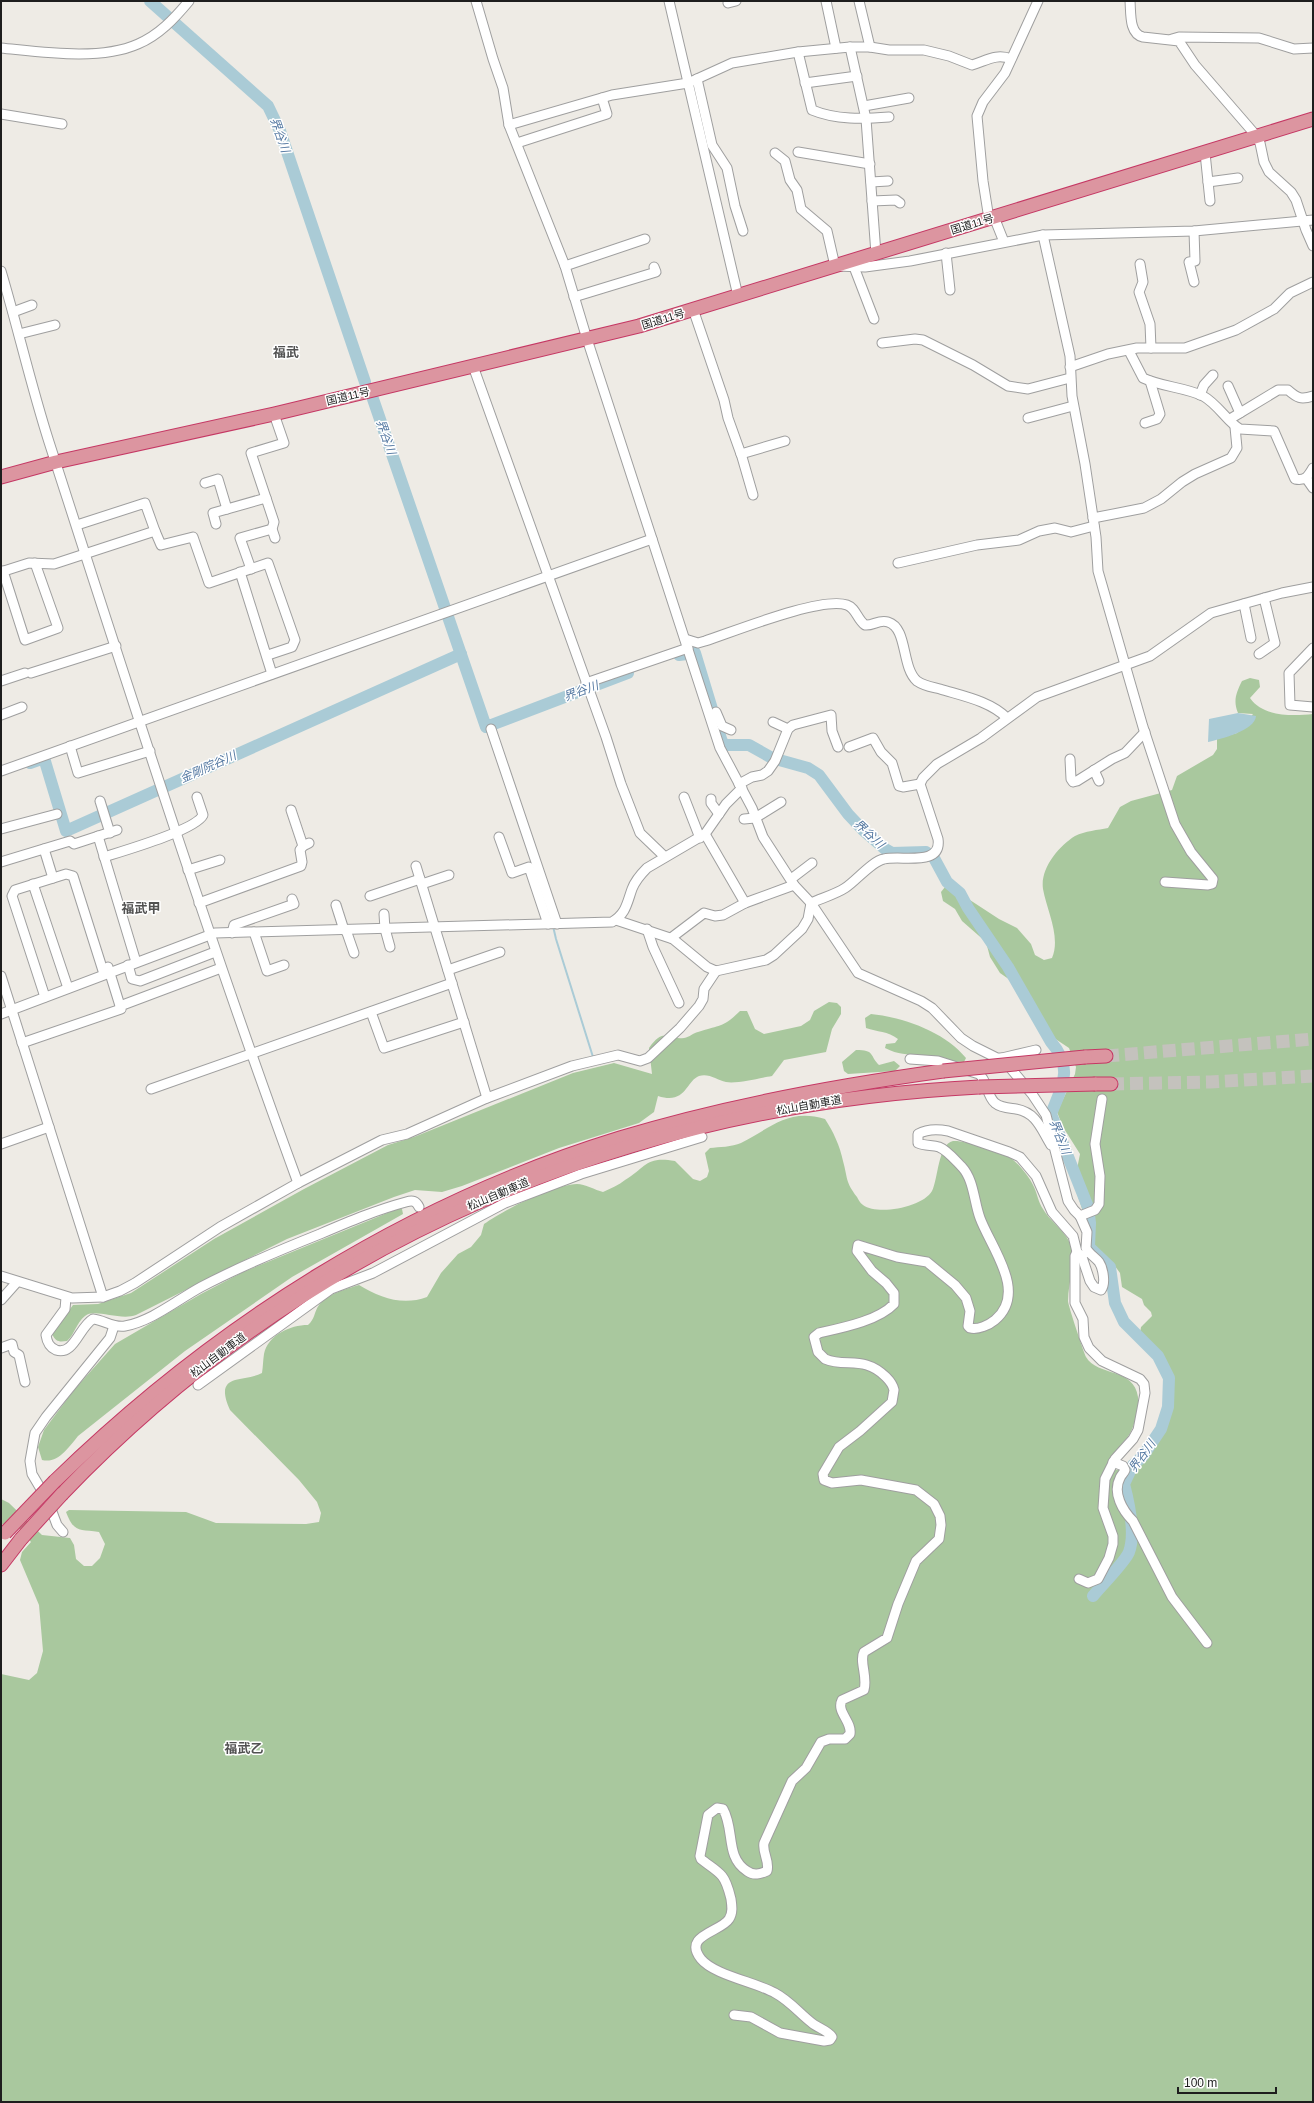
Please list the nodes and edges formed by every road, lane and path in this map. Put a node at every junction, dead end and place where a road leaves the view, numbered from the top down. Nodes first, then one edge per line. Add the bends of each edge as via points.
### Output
1 (188, 1) edge
2 (476, 1) edge
3 (669, 1) edge
4 (826, 1) edge
5 (859, 1) edge
6 (1038, 1) edge
7 (1130, 1) edge
8 (1171, 39) junction
9 (870, 46) junction
10 (850, 47) junction
11 (1, 48) edge
12 (836, 48) junction
13 (1313, 48) edge
14 (798, 52) junction
15 (1011, 59) junction
16 (857, 76) junction
17 (692, 81) junction
18 (805, 83) junction
19 (602, 98) junction
20 (909, 98) dead end
21 (864, 106) junction
22 (1, 114) edge
23 (889, 117) dead end
24 (866, 119) junction
25 (1313, 119) edge
26 (62, 124) dead end
27 (509, 125) junction
28 (1257, 137) junction
29 (516, 143) junction
30 (798, 152) dead end
31 (775, 153) dead end
32 (1205, 153) junction
33 (870, 164) junction
34 (1238, 178) dead end
35 (888, 181) dead end
36 (871, 182) junction
37 (1208, 182) junction
38 (872, 201) junction
39 (1210, 201) dead end
40 (900, 203) dead end
41 (991, 218) junction
42 (1313, 220) edge
43 (1303, 221) junction
44 (743, 230) dead end
45 (1194, 231) junction
46 (1043, 235) junction
47 (645, 239) dead end
48 (1004, 242) junction
49 (1313, 246) edge
50 (946, 253) junction
51 (876, 254) junction
52 (1140, 264) dead end
53 (565, 266) junction
54 (835, 266) junction
55 (654, 267) dead end
56 (854, 267) junction
57 (1, 271) edge
58 (1194, 282) dead end
59 (1313, 282) edge
60 (950, 290) dead end
61 (738, 296) junction
62 (574, 297) junction
63 (32, 305) dead end
64 (693, 310) junction
65 (13, 312) junction
66 (874, 319) dead end
67 (55, 325) dead end
68 (19, 334) junction
69 (587, 339) junction
70 (882, 343) dead end
71 (1151, 348) junction
72 (1130, 351) junction
73 (473, 366) junction
74 (1070, 367) junction
75 (1213, 375) dead end
76 (1070, 378) junction
77 (1150, 381) junction
78 (1228, 386) dead end
79 (1200, 395) junction
80 (1313, 396) edge
81 (1073, 406) junction
82 (1240, 413) junction
83 (274, 414) junction
84 (1028, 418) dead end
85 (1145, 423) dead end
86 (1232, 423) junction
87 (785, 441) dead end
88 (741, 454) junction
89 (56, 462) junction
90 (1313, 468) edge
91 (1, 477) edge
92 (1306, 478) junction
93 (205, 482) dead end
94 (1313, 488) edge
95 (753, 495) dead end
96 (266, 498) junction
97 (227, 509) junction
98 (1094, 522) junction
99 (216, 524) dead end
100 (77, 525) junction
101 (272, 529) junction
102 (155, 531) junction
103 (275, 538) dead end
104 (652, 539) junction
105 (86, 554) junction
106 (35, 563) junction
107 (898, 563) dead end
108 (251, 569) junction
109 (2, 572) edge
110 (240, 572) junction
111 (548, 576) junction
112 (1313, 587) edge
113 (1264, 598) junction
114 (1244, 604) junction
115 (1251, 638) dead end
116 (116, 646) junction
117 (688, 648) junction
118 (1313, 648) edge
119 (1259, 654) dead end
120 (268, 656) junction
121 (1126, 665) junction
122 (272, 674) junction
123 (1, 681) edge
124 (587, 686) junction
125 (22, 707) dead end
126 (1313, 707) edge
127 (716, 712) dead end
128 (1, 715) edge
129 (1007, 718) junction
130 (140, 721) junction
131 (773, 722) dead end
132 (718, 728) junction
133 (492, 729) dead end
134 (788, 729) junction
135 (731, 730) dead end
136 (1145, 732) junction
137 (70, 746) junction
138 (838, 747) dead end
139 (849, 747) dead end
140 (150, 751) junction
141 (1070, 759) dead end
142 (1094, 770) junction
143 (1, 771) edge
144 (1099, 781) dead end
145 (920, 784) junction
146 (741, 786) junction
147 (684, 796) dead end
148 (198, 797) dead end
149 (711, 799) dead end
150 (100, 801) dead end
151 (781, 802) dead end
152 (290, 810) dead end
153 (57, 814) dead end
154 (719, 814) junction
155 (755, 818) junction
156 (744, 819) dead end
157 (1, 829) edge
158 (175, 832) junction
159 (98, 836) junction
160 (703, 836) junction
161 (499, 837) dead end
162 (44, 849) junction
163 (104, 857) junction
164 (665, 858) junction
165 (220, 860) dead end
166 (1, 862) edge
167 (812, 863) dead end
168 (416, 866) dead end
169 (188, 870) junction
170 (76, 871) dead end
171 (449, 875) dead end
172 (53, 878) junction
173 (421, 882) junction
174 (793, 882) junction
175 (1165, 882) dead end
176 (34, 884) junction
177 (370, 896) dead end
178 (292, 899) dead end
179 (199, 903) junction
180 (745, 903) junction
181 (811, 903) junction
182 (336, 905) dead end
183 (384, 914) dead end
184 (616, 920) junction
185 (553, 924) junction
186 (435, 927) junction
187 (385, 929) junction
188 (647, 929) junction
189 (345, 930) junction
190 (232, 932) junction
191 (254, 932) junction
192 (209, 934) junction
193 (671, 938) junction
194 (390, 947) dead end
195 (215, 952) junction
196 (500, 952) dead end
197 (354, 953) dead end
198 (132, 964) junction
199 (284, 965) dead end
200 (221, 968) junction
201 (448, 970) junction
202 (716, 971) junction
203 (107, 973) junction
204 (1, 976) edge
205 (452, 983) junction
206 (68, 988) junction
207 (45, 997) junction
208 (679, 1003) dead end
209 (120, 1006) junction
210 (12, 1010) junction
211 (371, 1012) junction
212 (1, 1014) edge
213 (464, 1022) junction
214 (22, 1043) junction
215 (1036, 1050) dead end
216 (251, 1053) junction
217 (1106, 1056) tunnel mouth
218 (1002, 1058) junction
219 (910, 1059) dead end
220 (1111, 1084) tunnel mouth
221 (150, 1089) dead end
222 (488, 1098) junction
223 (1102, 1099) dead end
224 (49, 1127) junction
225 (702, 1137) dead end
226 (1, 1144) edge
227 (1054, 1150) junction
228 (298, 1183) junction
229 (419, 1207) dead end
230 (1082, 1216) junction
231 (432, 1231) dead end
232 (436, 1241) junction
233 (1078, 1252) junction
234 (1, 1276) edge
235 (17, 1282) junction
236 (103, 1296) junction
237 (66, 1298) junction
238 (1, 1300) edge
239 (114, 1326) junction
240 (1, 1348) edge
241 (25, 1382) dead end
242 (198, 1385) dead end
243 (1113, 1462) junction
244 (63, 1532) dead end
245 (3, 1535) edge
246 (1, 1565) edge
247 (1079, 1579) dead end
248 (1208, 1642) dead end
249 (734, 2015) dead end

1 - 11 street via 172,21 137,44 109,52
2 - 27 street via 503,88
3 - 17 street
4 - 12 street
5 - 9 street
6 - 15 street
7 - 8 street via 1134,32 1138,36
8 - 13 street via 1259,38 1294,48
8 - 28 street via 1184,45 1195,65
9 - 10 street
9 - 15 street via 889,50 933,51 972,65 1001,56
10 - 12 street
10 - 16 street
12 - 14 street
14 - 17 street via 732,63
14 - 18 street
15 - 41 street via 1005,73 983,102 977,116 983,182
16 - 18 street
16 - 21 street
17 - 19 street
17 - 44 street via 712,144 727,168 734,206
17 - 61 street
18 - 24 street via 812,110 834,117
19 - 27 street
19 - 29 street via 607,114
20 - 21 street
21 - 24 street
22 - 26 street
23 - 24 street
24 - 33 street
25 - 28 highway, 国道11号
27 - 29 street
28 - 32 highway, 国道11号
28 - 43 street via 1266,167 1296,200
29 - 53 street
30 - 33 street
31 - 54 street via 785,161 790,180 797,190 801,209 827,231
32 - 37 street
32 - 41 highway, 国道11号
33 - 36 street
34 - 37 street
35 - 36 street
36 - 38 street
37 - 39 street
38 - 40 street via 896,200
38 - 51 street
41 - 48 street
41 - 51 highway, 国道11号
42 - 43 street
43 - 45 street
43 - 49 street
45 - 46 street
45 - 58 street via 1195,261 1189,262
46 - 48 street
46 - 74 street via 1070,356
47 - 53 street
48 - 50 street
50 - 56 street via 910,261
50 - 60 street
51 - 54 highway, 国道11号
52 - 71 street via 1143,282 1139,292 1150,324
53 - 62 street
54 - 56 street
54 - 61 highway, 国道11号
55 - 62 street via 656,272
56 - 66 street
57 - 65 street
59 - 71 street via 1290,293 1274,309 1236,330 1185,348
61 - 64 highway, 国道11号
62 - 69 street
63 - 65 street
64 - 69 highway, 国道11号
64 - 88 street
65 - 68 street
67 - 68 street
68 - 89 street
69 - 73 highway, 国道11号
69 - 104 street
70 - 76 street via 923,340 973,365 991,378 1015,388 1033,388
71 - 72 street
72 - 74 street via 1108,354
72 - 77 street via 1139,373
73 - 83 highway, 国道11号
73 - 111 street
74 - 76 street
75 - 79 street via 1204,385
76 - 81 street
77 - 79 street
77 - 85 street via 1160,414 1157,419
78 - 82 street
79 - 86 street via 1222,410
80 - 82 street via 1301,399 1296,398 1288,390 1278,390
81 - 84 street
81 - 98 street
82 - 86 street
83 - 89 highway, 国道11号
83 - 96 street via 284,443 251,454
86 - 92 street via 1246,430 1274,431 1295,479
86 - 98 street via 1237,448 1230,458 1195,474 1144,508
87 - 88 street
88 - 95 street
89 - 91 highway, 国道11号
89 - 100 street
90 - 92 street
92 - 94 street
93 - 97 street via 218,479
96 - 97 street
96 - 101 street via 274,522
97 - 99 street via 213,513
98 - 107 street via 1071,532 1055,528 1019,540 977,545
98 - 121 street via 1098,571
100 - 102 street via 145,503
100 - 105 street
101 - 103 street
101 - 108 street via 240,538
102 - 105 street
102 - 110 street via 161,545 193,537 209,583
104 - 111 street
104 - 117 street
105 - 106 street via 54,564
105 - 116 street
106 - 109 street via 30,562
106 - 109 street via 58,628 25,640
108 - 110 street
108 - 120 street via 268,563 295,640 292,646
110 - 120 street
111 - 122 street
111 - 124 street
112 - 113 street
113 - 114 street
113 - 119 street via 1275,643
114 - 115 street
114 - 121 street via 1211,613 1150,656
116 - 123 street
116 - 130 street
117 - 124 street
117 - 129 street via 823,604 848,605 864,625 887,622 897,628 908,666 918,681 992,706
117 - 132 street
118 - 126 street via 1289,673 1290,705
120 - 122 street
121 - 129 street via 1037,697
121 - 136 street
122 - 130 street
124 - 164 street via 640,833
125 - 128 street
127 - 132 street
129 - 145 street via 981,738 937,764
130 - 137 street
130 - 140 street
131 - 134 street
132 - 135 street
132 - 146 street via 724,755
133 - 185 street
134 - 138 street via 831,715 832,731
134 - 146 street via 776,759 762,775 752,777
136 - 142 street via 1125,753
136 - 175 street via 1175,824 1191,852 1214,879 1212,884 1208,885
137 - 140 street via 78,773
137 - 143 street
139 - 145 street via 872,738 892,763 899,786
140 - 158 street
141 - 142 street via 1073,782
142 - 144 street
145 - 181 street via 940,846 938,851 928,857 880,860 844,889
146 - 154 street
146 - 155 street
147 - 160 street
148 - 158 street via 204,815 202,819
149 - 154 street
150 - 159 street via 113,831
151 - 155 street
152 - 179 street via 306,845 300,850 301,866
153 - 157 street
154 - 160 street
155 - 156 street
155 - 174 street via 763,837
158 - 163 street
158 - 169 street
159 - 162 street via 74,844 70,841
159 - 163 street
160 - 164 street
160 - 180 street
161 - 185 street via 512,873 529,867
162 - 166 street
162 - 172 street
163 - 198 street
164 - 184 street via 641,874 632,889 625,911
165 - 169 street
167 - 174 street
168 - 173 street
169 - 179 street
170 - 203 street
171 - 173 street
172 - 176 street
172 - 203 street via 66,874 73,876
173 - 177 street
173 - 186 street
174 - 180 street
174 - 181 street
176 - 206 street
176 - 207 street via 15,890 12,896
178 - 190 street via 294,904 234,925
179 - 192 street
180 - 193 street via 723,915 704,913
181 - 202 street via 808,919 802,929 774,956
181 - 218 street via 860,975 921,1001 932,1008 961,1038
182 - 189 street
183 - 187 street
184 - 185 street
184 - 188 street
185 - 186 street
186 - 187 street
186 - 201 street
187 - 189 street
187 - 194 street
188 - 193 street
188 - 208 street
189 - 191 street
189 - 197 street
190 - 191 street
190 - 192 street
191 - 199 street via 267,971
192 - 195 street
192 - 198 street
193 - 202 street via 707,967
195 - 198 street via 140,981 132,979
195 - 200 street
196 - 201 street
198 - 203 street
200 - 209 street
200 - 216 street
201 - 205 street
202 - 222 street via 704,989 699,1006 648,1058 640,1061 618,1055 572,1066
203 - 206 street
203 - 209 street
204 - 210 street
205 - 211 street
205 - 213 street
206 - 207 street
207 - 210 street
209 - 214 street via 121,1009
210 - 212 street
210 - 214 street
211 - 213 street via 384,1048
211 - 216 street
213 - 222 street
214 - 224 street
215 - 218 street
216 - 221 street via 246,1057
216 - 228 street
217 - 245 highway, 松山自動車道, bridge via 943,1071 777,1098 655,1128 552,1162 451,1204 332,1265 234,1329 128,1412 55,1480
218 - 227 street via 1046,1115
219 - 227 street via 938,1061 979,1074 983,1077 991,1099 1003,1107 1023,1110 1032,1115
220 - 246 highway, 松山自動車道, bridge via 904,1091 781,1109 687,1130 564,1167 455,1212 310,1291 232,1343 102,1452 21,1539
222 - 228 street via 407,1134 382,1140
223 - 230 street via 1095,1144 1100,1167 1099,1204 1095,1210
224 - 226 street
224 - 236 street
225 - 232 street via 581,1174 538,1190 505,1204
227 - 230 street via 1068,1201
228 - 236 street via 220,1227 135,1283
229 - 239 street via 412,1200 349,1222 289,1246 201,1287 140,1321
230 - 233 street via 1087,1232 1086,1248 1102,1269 1101,1290 1094,1287 1090,1281
231 - 232 street
232 - 242 street via 373,1273 331,1289
233 - 243 street via 1075,1256 1074,1294 1089,1348 1102,1361 1135,1376 1145,1386 1138,1430
233 - 249 street via 1073,1236 1052,1212 1036,1176 1020,1157 948,1131 940,1129 923,1132 918,1134 918,1143 942,1148 963,1167 969,1177 980,1219 1006,1275 1009,1296 1001,1315 981,1327 970,1328 970,1311 966,1298 955,1285 927,1262 897,1257 858,1245 857,1251 894,1293 894,1304 872,1317 819,1333 814,1337 818,1352 825,1359 860,1363 875,1368 894,1390 892,1402 839,1446 823,1474 824,1480 832,1483 861,1480 916,1490 929,1499 938,1510 941,1534 937,1543 920,1555 912,1567 887,1638 864,1652 864,1690 842,1700 841,1708 849,1722 850,1734 845,1739 821,1742 806,1768 792,1782 764,1843 768,1871 753,1874 738,1864 723,1810 717,1808 708,1815 701,1846 701,1859 718,1871 724,1880 732,1913 729,1920 701,1936 697,1943 700,1958 709,1967 773,1992 789,2001 812,2024 832,2038 824,2040 787,2035 752,2017
234 - 235 street
235 - 237 street
235 - 238 street
236 - 237 street
237 - 239 street via 66,1309 46,1335 51,1348 62,1352 69,1349 83,1328 93,1319
239 - 244 street via 110,1338 35,1433 30,1461 32,1474
240 - 241 street via 12,1344 14,1352 19,1355
243 - 247 street via 1105,1479 1102,1499 1105,1517 1113,1536 1109,1558 1098,1580 1088,1583
243 - 248 street via 1123,1466 1125,1470 1118,1485 1118,1496 1125,1513 1133,1522 1172,1596

